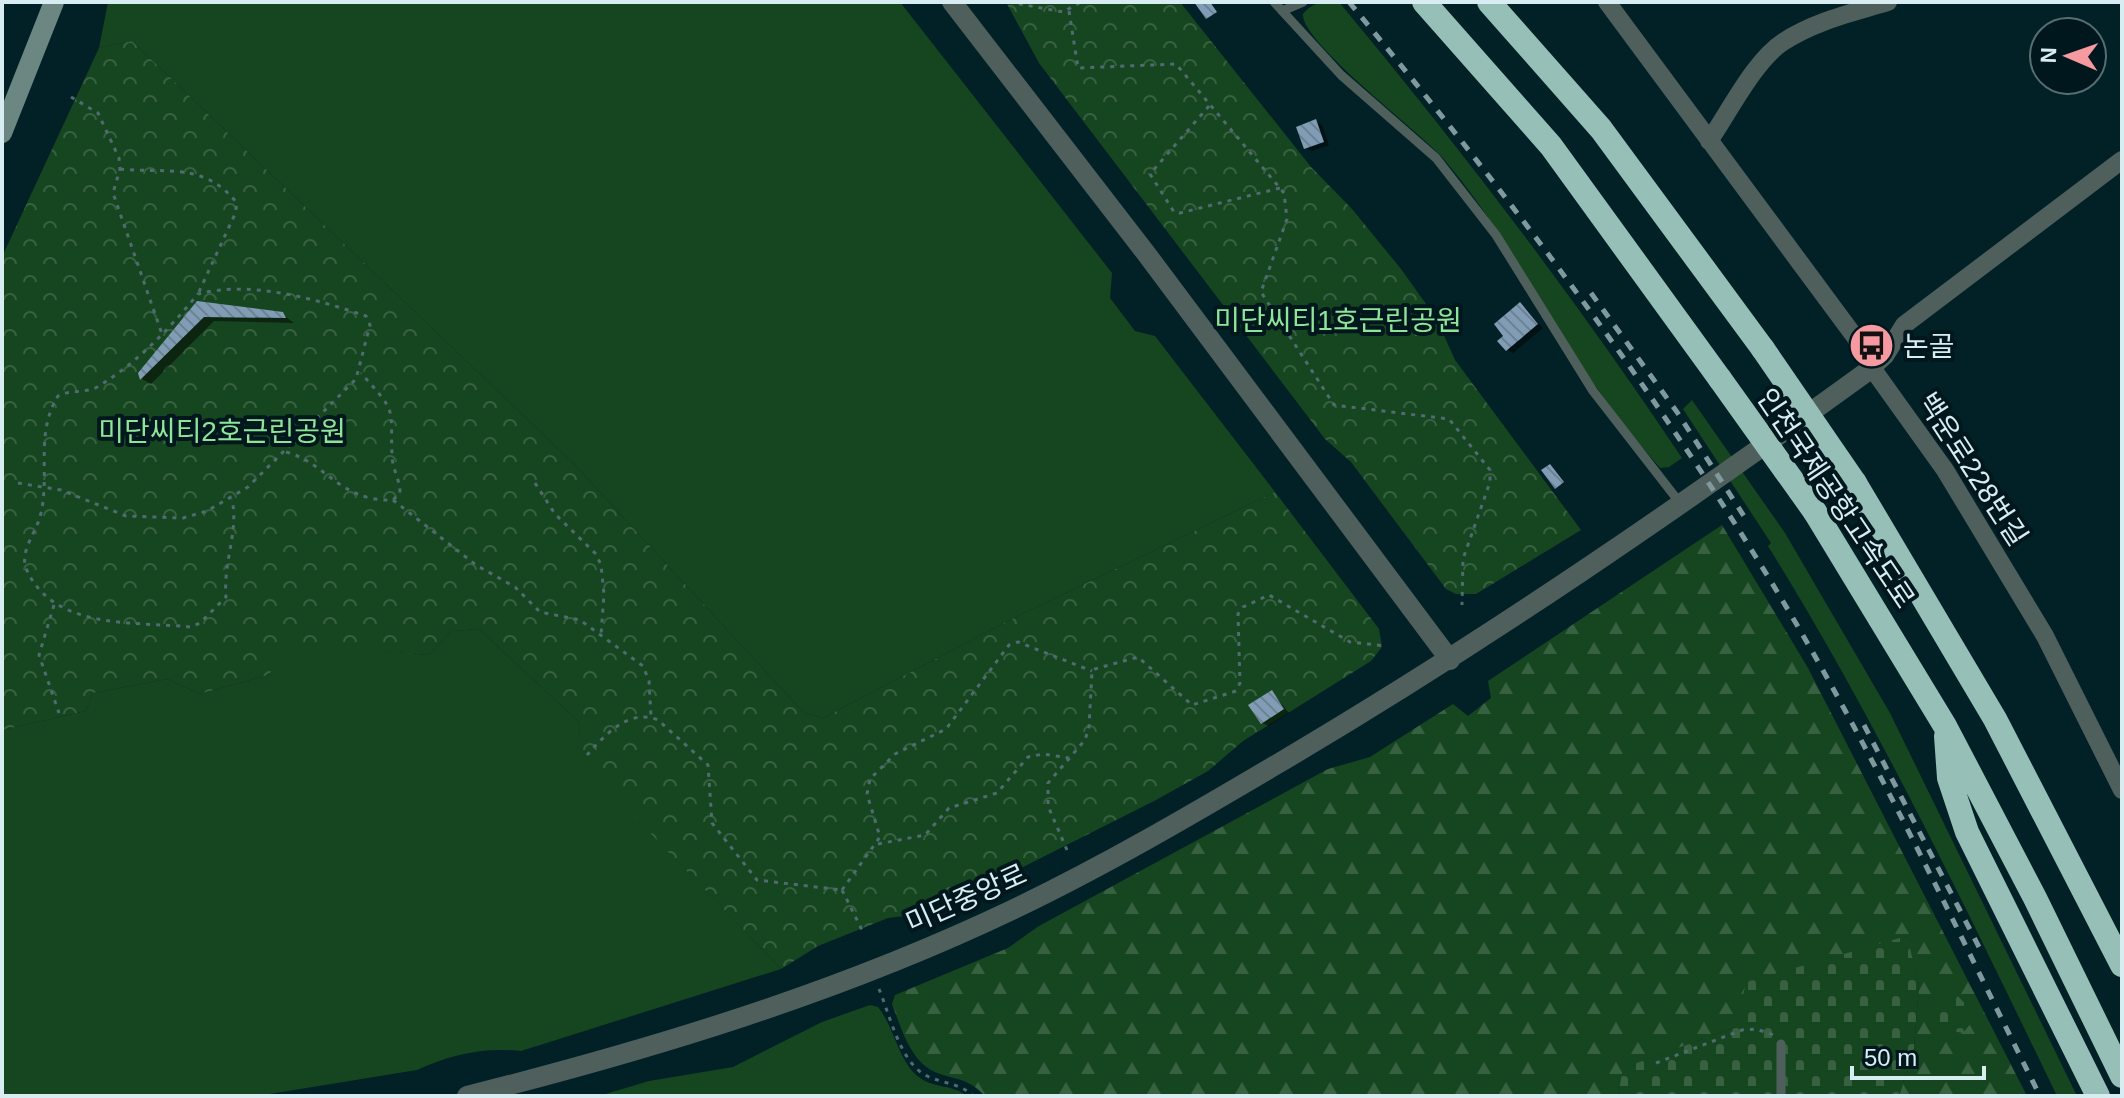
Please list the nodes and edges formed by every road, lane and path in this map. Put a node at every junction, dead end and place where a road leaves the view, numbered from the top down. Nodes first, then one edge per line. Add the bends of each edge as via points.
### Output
1 (54, 2) edge
2 (952, 2) edge
3 (1009, 2) edge
4 (1081, 2) edge
5 (1274, 2) edge
6 (1303, 2) edge
7 (1424, 2) edge
8 (1489, 2) edge
9 (1607, 2) edge
10 (1888, 2) edge
11 (1069, 11) junction
12 (1282, 11) junction
13 (71, 97) dead end
14 (1210, 105) junction
15 (2, 133) edge
16 (1709, 141) junction
17 (2122, 160) edge
18 (120, 169) junction
19 (1280, 188) junction
20 (198, 294) junction
21 (163, 337) junction
22 (1872, 368) junction
23 (360, 372) junction
24 (286, 452) junction
25 (18, 483) dead end
26 (535, 483) dead end
27 (44, 488) junction
28 (232, 499) junction
29 (393, 500) junction
30 (1683, 506) junction
31 (54, 605) junction
32 (1462, 605) dead end
33 (601, 635) junction
34 (1386, 646) dead end
35 (1450, 660) junction
36 (1092, 671) junction
37 (59, 713) dead end
38 (651, 717) junction
39 (1945, 726) junction
40 (587, 755) dead end
41 (1069, 758) junction
42 (2122, 790) edge
43 (878, 844) junction
44 (1067, 850) dead end
45 (842, 890) junction
46 (863, 932) dead end
47 (2122, 965) edge
48 (872, 970) junction
49 (1781, 1044) joint
50 (1656, 1063) dead end
51 (2122, 1076) edge
52 (467, 1096) edge
53 (973, 1096) edge
54 (1781, 1096) edge
55 (2098, 1096) edge

1 - 15 main road
2 - 35 street
3 - 11 path
4 - 11 path
5 - 12 lane
6 - 12 lane
7 - 39 highway, 인천국제공항고속도로, bridge via 1551,146 1720,379 1815,512
8 - 47 highway, 인천국제공항고속도로, bridge via 1601,129 1855,483 1995,719
9 - 16 street, 백운로228번길
10 - 16 street via 1812,25 1781,43
11 - 14 path via 1078,68 1170,62
12 - 30 lane via 1341,75 1436,158 1496,235 1593,391
13 - 18 path via 98,113
14 - 19 path
14 - 19 path via 1150,174 1174,212
16 - 22 street, 백운로228번길 via 1855,337
17 - 22 street via 1904,325
18 - 20 path via 190,170 237,203
18 - 21 path via 113,193 116,205
19 - 32 path via 1288,202 1287,219 1261,292 1334,405 1449,419 1490,470 1463,559
20 - 21 path
20 - 23 path via 228,289 265,293 366,316 370,325
21 - 27 path via 99,387 58,396 43,435
22 - 30 street, 미단중앙로
22 - 42 street, 백운로228번길 via 1945,470 2045,636
23 - 24 path
23 - 29 path via 393,413 392,460 400,493
24 - 28 path
24 - 29 path via 354,494
25 - 27 path
26 - 33 path via 601,565
27 - 28 path via 126,516 156,518 183,518
27 - 31 path via 41,515 24,558 27,572
28 - 31 path via 236,515 225,565 226,597 200,623 136,626
29 - 33 path via 476,565 515,587 545,615 576,618
30 - 35 street, 미단중앙로
31 - 37 path via 39,655
33 - 38 path via 647,673
34 - 36 path via 1350,642 1269,595 1238,614 1236,691 1192,705 1138,657
35 - 48 street, 미단중앙로 via 1130,851
36 - 41 path via 1089,727
36 - 43 path via 1018,642 1009,645 946,729 895,754 870,779 867,794
38 - 40 path via 615,727
38 - 45 path via 665,723 708,765 712,823 757,880
39 - 51 highway, 인천국제공항고속도로
39 - 55 highway via 1949,778 1967,832
41 - 43 path via 1028,757 997,793 949,808 925,835
41 - 44 path via 1052,775 1047,794 1052,820
43 - 45 path
45 - 46 path
48 - 52 street, 미단중앙로 via 666,1042
48 - 53 path via 913,1065
49 - 50 path via 1772,1032 1742,1030
49 - 54 lane

